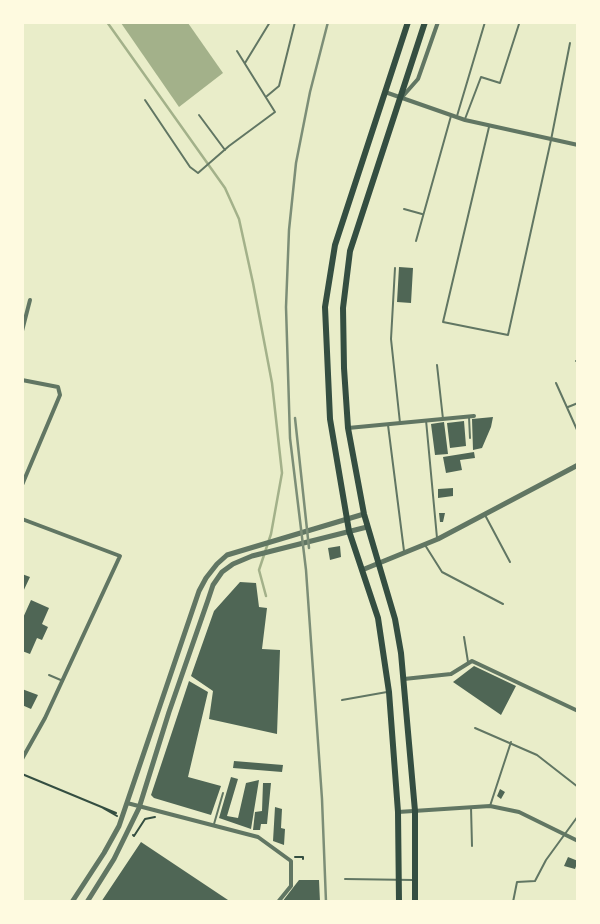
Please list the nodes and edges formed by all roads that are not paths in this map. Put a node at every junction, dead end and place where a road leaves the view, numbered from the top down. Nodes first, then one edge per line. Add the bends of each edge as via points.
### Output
1 (270, 22) edge
2 (295, 22) edge
3 (408, 22) edge
4 (425, 22) edge
5 (438, 22) edge
6 (485, 22) edge
7 (519, 24) edge
8 (570, 43) dead end
9 (237, 51) dead end
10 (245, 64) junction
11 (385, 92) junction
12 (267, 96) junction
13 (401, 98) junction
14 (145, 100) dead end
15 (452, 114) junction
16 (199, 115) dead end
17 (457, 116) junction
18 (465, 120) junction
19 (490, 126) junction
20 (551, 140) junction
21 (578, 145) edge
22 (225, 150) junction
23 (404, 209) dead end
24 (422, 214) junction
25 (416, 241) dead end
26 (395, 268) dead end
27 (30, 300) dead end
28 (22, 331) edge
29 (437, 365) dead end
30 (22, 380) edge
31 (556, 382) dead end
32 (578, 403) edge
33 (567, 408) junction
34 (469, 416) junction
35 (474, 416) dead end
36 (443, 419) junction
37 (426, 420) junction
38 (400, 423) junction
39 (388, 424) junction
40 (348, 428) junction
41 (578, 432) edge
42 (470, 438) dead end
43 (578, 465) edge
44 (22, 485) edge
45 (484, 513) junction
46 (364, 514) junction
47 (347, 518) junction
48 (22, 519) edge
49 (368, 527) junction
50 (349, 531) junction
51 (438, 539) junction
52 (425, 545) junction
53 (404, 554) junction
54 (510, 562) dead end
55 (379, 564) junction
56 (362, 570) junction
57 (503, 604) dead end
58 (464, 637) dead end
59 (468, 664) junction
60 (49, 675) dead end
61 (404, 679) junction
62 (63, 681) junction
63 (389, 692) junction
64 (342, 700) dead end
65 (578, 711) edge
66 (474, 728) dead end
67 (511, 742) junction
68 (22, 758) edge
69 (578, 787) edge
70 (223, 793) dead end
71 (127, 803) junction
72 (490, 806) junction
73 (471, 807) junction
74 (139, 808) junction
75 (415, 810) junction
76 (398, 812) junction
77 (578, 816) edge
78 (214, 824) junction
79 (567, 833) junction
80 (578, 840) edge
81 (472, 846) dead end
82 (346, 879) dead end
83 (400, 880) junction
84 (415, 880) junction
85 (72, 902) edge
86 (87, 902) edge
87 (278, 902) edge
88 (399, 902) edge
89 (415, 902) edge
90 (513, 902) edge

1 - 10 lane
2 - 12 lane via 279,86
3 - 11 main road
4 - 13 main road
5 - 13 street via 418,78
6 - 17 lane
7 - 18 lane via 500,83 481,77
8 - 20 lane
9 - 10 lane
10 - 12 lane
11 - 13 street
11 - 47 main road via 335,245 325,307 330,419
12 - 22 lane via 275,112
13 - 15 street
13 - 40 main road via 371,198 350,251 344,289
14 - 22 lane via 190,167 198,173
15 - 17 street
15 - 24 lane
16 - 22 lane
17 - 18 street
18 - 19 street
19 - 20 street
19 - 20 lane via 443,322 508,335
20 - 21 street
23 - 24 lane
24 - 25 lane
26 - 38 lane via 391,339
27 - 28 street
29 - 36 lane
30 - 44 street via 58,387 60,395
31 - 33 lane
32 - 33 lane
33 - 41 lane
34 - 35 street
34 - 36 street
34 - 42 lane
36 - 37 street
37 - 38 street
37 - 51 lane
38 - 39 street
39 - 40 street
39 - 53 lane
40 - 46 main road
43 - 45 street
45 - 51 street
45 - 54 lane
46 - 47 street
46 - 49 main road
47 - 50 main road
47 - 71 street via 248,547 227,555 217,564 199,591
48 - 62 street via 120,556
49 - 50 street
49 - 55 main road
50 - 56 main road
50 - 74 street via 252,556 222,572 213,585
51 - 52 street
52 - 53 street
52 - 57 lane via 442,572
53 - 55 street
55 - 56 street
55 - 61 main road via 395,619
56 - 63 main road via 378,618
58 - 59 lane
59 - 61 street via 451,674
59 - 65 street via 472,661
60 - 62 lane
61 - 75 main road
62 - 68 street
63 - 64 lane
63 - 76 main road
66 - 67 lane
67 - 69 lane via 537,755
67 - 72 lane
70 - 78 lane
71 - 74 street
71 - 85 street via 104,853
72 - 73 street
72 - 79 street via 519,812
73 - 75 street
73 - 81 lane
74 - 78 street
74 - 86 street
75 - 76 street
75 - 84 main road
76 - 83 main road
77 - 79 lane
78 - 87 street via 258,837 291,861 290,886
79 - 80 street
79 - 90 lane via 546,860 535,882 517,882
82 - 83 lane
83 - 84 lane
83 - 88 main road
84 - 89 main road

